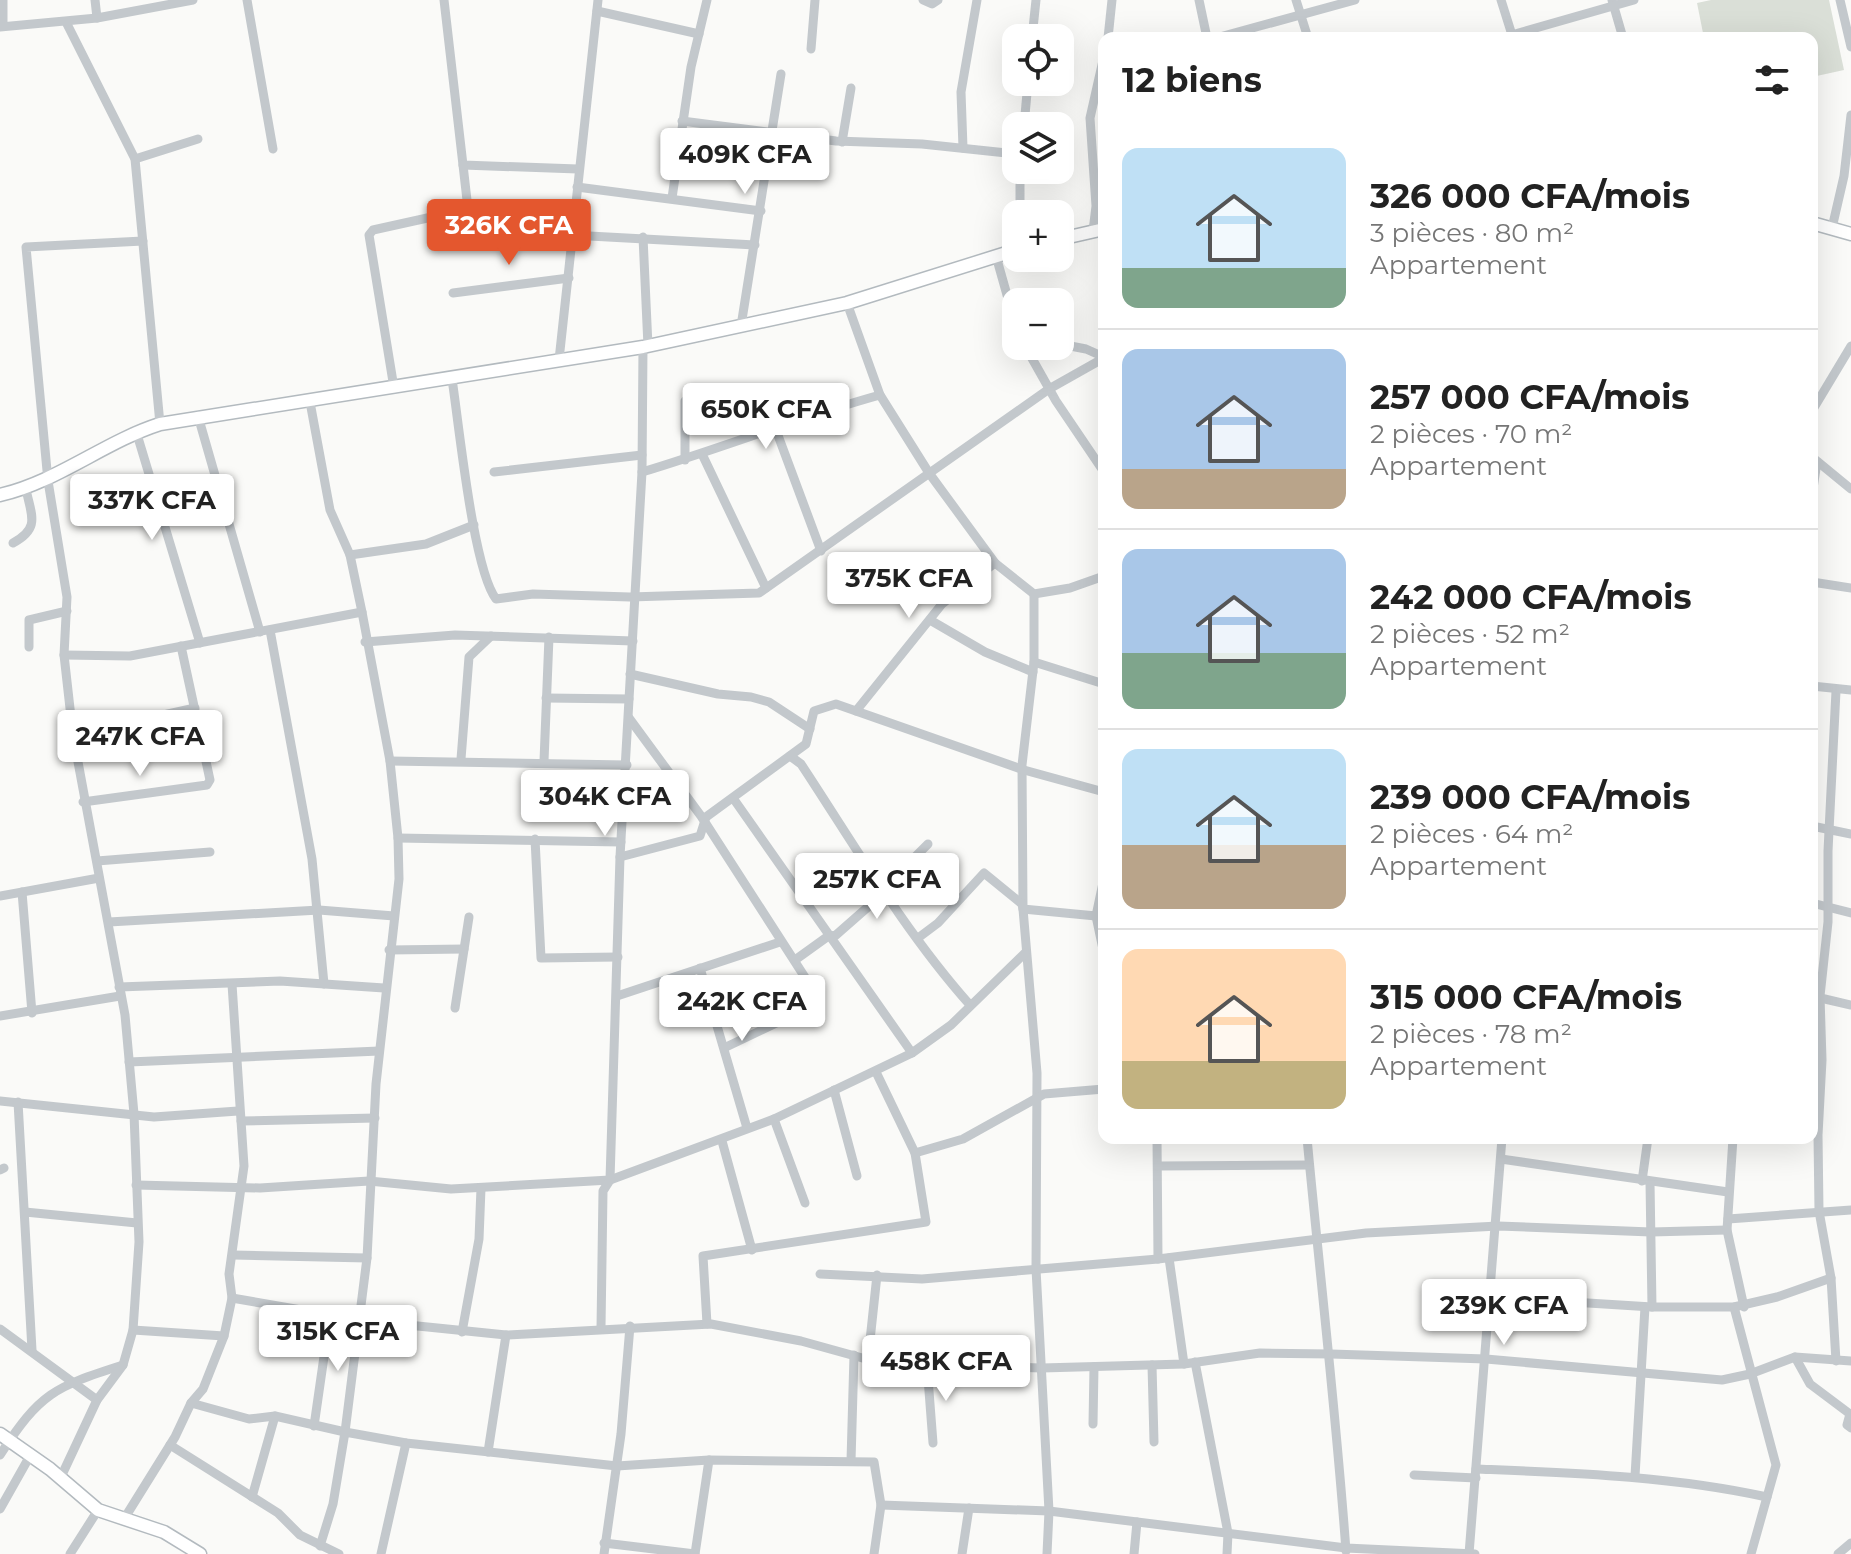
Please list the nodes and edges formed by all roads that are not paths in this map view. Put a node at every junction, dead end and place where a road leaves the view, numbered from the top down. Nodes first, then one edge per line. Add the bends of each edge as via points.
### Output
1 (3, 0) edge
2 (95, 0) edge
3 (193, 0) edge
4 (247, 0) edge
5 (444, 0) edge
6 (598, 0) edge
7 (707, 0) edge
8 (815, 0) edge
9 (923, 0) edge
10 (938, 0) edge
11 (977, 0) edge
12 (1036, 0) edge
13 (1112, 0) edge
14 (1199, 0) edge
15 (1296, 0) edge
16 (1355, 0) edge
17 (1501, 0) edge
18 (1634, 0) edge
19 (1840, 0) edge
20 (1613, 3) edge
21 (597, 11) junction
22 (1301, 16) junction
23 (97, 18) junction
24 (66, 22) junction
25 (1033, 24) edge
26 (2, 27) edge
27 (1109, 32) edge
28 (1206, 32) edge
29 (1239, 32) edge
30 (1306, 32) edge
31 (1505, 32) edge
32 (1532, 32) edge
33 (1621, 32) edge
34 (699, 34) junction
35 (1851, 47) edge
36 (811, 49) dead end
37 (781, 74) dead end
38 (1098, 84) edge
39 (851, 88) dead end
40 (1850, 120) edge
41 (682, 121) junction
42 (769, 134) junction
43 (198, 139) dead end
44 (842, 142) junction
45 (963, 148) junction
46 (273, 149) dead end
47 (1002, 152) edge
48 (135, 159) junction
49 (463, 165) junction
50 (578, 169) junction
51 (577, 187) junction
52 (672, 198) junction
53 (761, 211) junction
54 (1098, 222) edge
55 (1818, 224) edge
56 (1832, 228) junction
57 (1098, 230) edge
58 (1851, 234) edge
59 (571, 235) junction
60 (1074, 236) edge
61 (643, 237) junction
62 (143, 241) junction
63 (755, 245) junction
64 (1002, 254) edge
65 (996, 256) junction
66 (569, 278) junction
67 (1005, 288) edge
68 (453, 293) dead end
69 (847, 303) junction
70 (741, 326) junction
71 (645, 346) junction
72 (1851, 346) edge
73 (1074, 347) edge
74 (1098, 354) edge
75 (559, 360) junction
76 (1033, 360) edge
77 (1098, 360) edge
78 (452, 379) junction
79 (394, 388) junction
80 (1049, 389) junction
81 (880, 395) junction
82 (685, 401) dead end
83 (1818, 401) edge
84 (310, 402) junction
85 (198, 416) junction
86 (160, 424) junction
87 (776, 430) junction
88 (136, 431) junction
89 (702, 454) junction
90 (642, 455) junction
91 (685, 460) junction
92 (1818, 462) edge
93 (1098, 463) edge
94 (494, 472) dead end
95 (642, 472) junction
96 (929, 473) junction
97 (48, 481) junction
98 (26, 489) junction
99 (1851, 489) edge
100 (0, 495) edge
101 (474, 525) junction
102 (13, 543) dead end
103 (821, 551) junction
104 (350, 555) junction
105 (995, 563) junction
106 (1098, 578) edge
107 (1818, 583) edge
108 (766, 588) junction
109 (1851, 588) edge
110 (1034, 594) junction
111 (634, 597) junction
112 (67, 611) junction
113 (362, 612) junction
114 (930, 620) junction
115 (265, 631) junction
116 (491, 636) junction
117 (549, 637) junction
118 (633, 641) junction
119 (365, 642) junction
120 (200, 643) junction
121 (181, 646) junction
122 (29, 647) dead end
123 (64, 655) junction
124 (1033, 667) junction
125 (630, 674) junction
126 (1098, 683) edge
127 (1818, 687) edge
128 (1851, 690) edge
129 (1836, 691) junction
130 (546, 698) junction
131 (629, 699) junction
132 (195, 708) junction
133 (856, 711) junction
134 (629, 718) junction
135 (810, 729) junction
136 (73, 735) junction
137 (790, 756) junction
138 (461, 759) junction
139 (390, 761) junction
140 (544, 761) junction
141 (627, 765) junction
142 (1024, 770) junction
143 (1098, 790) edge
144 (733, 798) junction
145 (83, 802) junction
146 (704, 824) junction
147 (1818, 827) edge
148 (1830, 829) junction
149 (1851, 834) edge
150 (398, 838) junction
151 (535, 839) junction
152 (621, 842) junction
153 (928, 844) dead end
154 (210, 852) dead end
155 (620, 857) junction
156 (97, 861) junction
157 (99, 878) junction
158 (22, 892) junction
159 (885, 892) junction
160 (0, 896) edge
161 (1818, 904) edge
162 (1826, 905) junction
163 (1023, 909) junction
164 (319, 910) junction
165 (1851, 913) edge
166 (394, 916) junction
167 (1098, 916) edge
168 (469, 917) dead end
169 (109, 922) junction
170 (827, 937) junction
171 (918, 938) junction
172 (780, 942) junction
173 (464, 949) junction
174 (389, 950) junction
175 (1025, 953) junction
176 (618, 957) junction
177 (795, 960) junction
178 (700, 968) junction
179 (232, 984) junction
180 (324, 984) junction
181 (1818, 984) edge
182 (384, 988) junction
183 (119, 992) junction
184 (617, 996) junction
185 (1818, 997) edge
186 (970, 1005) junction
187 (1851, 1005) edge
188 (455, 1008) dead end
189 (32, 1013) junction
190 (0, 1016) edge
191 (1818, 1017) edge
192 (726, 1047) junction
193 (379, 1051) junction
194 (912, 1053) junction
195 (237, 1057) junction
196 (129, 1062) junction
197 (876, 1072) junction
198 (834, 1090) junction
199 (1098, 1090) edge
200 (1036, 1099) junction
201 (0, 1101) edge
202 (18, 1102) junction
203 (134, 1114) junction
204 (240, 1116) junction
205 (375, 1118) junction
206 (774, 1119) junction
207 (747, 1128) junction
208 (722, 1141) junction
209 (1157, 1144) edge
210 (1307, 1144) edge
211 (1502, 1144) edge
212 (1648, 1144) edge
213 (1732, 1144) edge
214 (915, 1153) junction
215 (1501, 1159) junction
216 (1309, 1165) junction
217 (1158, 1166) junction
218 (857, 1176) dead end
219 (610, 1180) junction
220 (369, 1181) junction
221 (1646, 1181) junction
222 (136, 1185) junction
223 (242, 1188) junction
224 (481, 1188) junction
225 (1728, 1192) junction
226 (805, 1203) dead end
227 (1851, 1210) edge
228 (1819, 1211) junction
229 (25, 1212) junction
230 (137, 1223) junction
231 (1727, 1225) junction
232 (1498, 1226) junction
233 (1651, 1232) junction
234 (1314, 1241) junction
235 (752, 1250) junction
236 (233, 1255) junction
237 (367, 1258) junction
238 (1169, 1258) junction
239 (1158, 1259) junction
240 (1036, 1269) junction
241 (820, 1274) dead end
242 (877, 1275) junction
243 (1831, 1278) junction
244 (1491, 1297) junction
245 (232, 1298) junction
246 (1648, 1307) junction
247 (1739, 1307) junction
248 (330, 1315) junction
249 (359, 1320) junction
250 (707, 1324) junction
251 (630, 1326) junction
252 (601, 1328) junction
253 (0, 1329) edge
254 (133, 1330) junction
255 (462, 1332) junction
256 (506, 1335) junction
257 (224, 1336) junction
258 (32, 1350) junction
259 (1331, 1354) junction
260 (854, 1355) junction
261 (1795, 1357) junction
262 (868, 1359) junction
263 (1486, 1359) junction
264 (1836, 1361) junction
265 (1851, 1361) edge
266 (1195, 1362) junction
267 (1184, 1364) junction
268 (123, 1365) junction
269 (927, 1365) junction
270 (1152, 1365) junction
271 (1094, 1367) junction
272 (1042, 1368) junction
273 (60, 1372) junction
274 (1750, 1374) junction
275 (1639, 1375) junction
276 (73, 1381) junction
277 (62, 1388) junction
278 (97, 1400) junction
279 (191, 1403) junction
280 (275, 1416) junction
281 (1093, 1424) dead end
282 (314, 1426) junction
283 (1851, 1428) edge
284 (345, 1432) junction
285 (5, 1437) edge
286 (1154, 1442) dead end
287 (406, 1443) junction
288 (933, 1443) dead end
289 (170, 1445) junction
290 (488, 1452) junction
291 (31, 1454) junction
292 (0, 1455) edge
293 (709, 1460) junction
294 (851, 1461) junction
295 (617, 1466) junction
296 (1476, 1474) junction
297 (1414, 1475) dead end
298 (1635, 1476) junction
299 (60, 1479) junction
300 (252, 1497) junction
301 (1767, 1497) junction
302 (881, 1505) junction
303 (969, 1508) junction
304 (0, 1509) edge
305 (98, 1510) junction
306 (1049, 1511) junction
307 (124, 1519) junction
308 (1137, 1522) junction
309 (1228, 1533) junction
310 (604, 1543) junction
311 (1851, 1543) edge
312 (320, 1546) junction
313 (1346, 1551) edge
314 (70, 1554) edge
315 (200, 1554) edge
316 (339, 1554) edge
317 (381, 1554) edge
318 (604, 1554) edge
319 (695, 1554) edge
320 (874, 1554) edge
321 (962, 1554) edge
322 (1047, 1554) edge
323 (1134, 1554) edge
324 (1227, 1554) edge
325 (1471, 1554) edge
326 (1751, 1554) edge
327 (1838, 1554) edge

1 - 26 street
2 - 23 street
3 - 23 street
4 - 46 street
5 - 49 street
6 - 21 street
7 - 34 street
8 - 36 street
9 - 10 street
11 - 45 street via 961,92
12 - 25 street
13 - 27 street
14 - 28 street
15 - 22 street
16 - 22 street
17 - 31 street
18 - 20 street
19 - 35 street
20 - 32 street
20 - 33 street
21 - 34 street
21 - 50 street
22 - 29 street
22 - 30 street
23 - 24 street
24 - 26 street
24 - 48 street
34 - 41 street
37 - 42 street
38 - 54 street via 1090,118
39 - 44 street
40 - 56 street
41 - 42 street
41 - 52 street
42 - 44 street
42 - 53 street
43 - 48 street
44 - 45 street
45 - 47 street
48 - 62 street
49 - 50 street
49 - 79 street via 468,209 369,235
50 - 51 street
51 - 52 street
51 - 59 street
52 - 53 street
53 - 63 street
55 - 56 street
56 - 58 street
57 - 60 street
59 - 61 street
59 - 66 street
61 - 63 street
61 - 71 street
62 - 86 street
62 - 97 street via 26,247
63 - 70 street
64 - 65 street
65 - 67 street
65 - 69 street
66 - 68 street
66 - 75 street
69 - 70 street
69 - 81 street
70 - 71 street
71 - 75 street
71 - 90 street
72 - 83 street
73 - 74 street
75 - 78 street
76 - 80 street
77 - 80 street
78 - 79 street
78 - 101 street
79 - 84 street
80 - 93 street
80 - 96 street
81 - 87 street
81 - 96 street
82 - 91 street
84 - 85 street
84 - 104 street via 330,510
85 - 86 street
85 - 115 street
86 - 88 street
87 - 89 street
87 - 103 street
88 - 97 street
88 - 120 street
89 - 91 street
89 - 108 street
90 - 94 street
90 - 95 street
91 - 95 street
92 - 99 street
95 - 111 street
96 - 103 street
96 - 105 street
97 - 98 street
97 - 112 street
98 - 100 street
98 - 102 street via 33,525
101 - 104 street via 426,544
101 - 111 street via 489,590 496,599 533,594
103 - 108 street
104 - 113 street
105 - 110 street
105 - 114 street via 942,604
106 - 110 street
107 - 109 street
108 - 111 street via 759,593
110 - 124 street
111 - 118 street
112 - 122 street via 29,620
112 - 123 street
113 - 115 street
113 - 119 street
114 - 124 street via 985,652
114 - 133 street
115 - 120 street
115 - 164 street
116 - 117 street
116 - 119 street
116 - 138 street via 469,657
117 - 118 street
117 - 130 street
118 - 125 street
119 - 139 street
120 - 121 street
121 - 123 street via 130,656
121 - 132 street
123 - 136 street
124 - 126 street
124 - 142 street
125 - 131 street
125 - 135 street via 760,699
127 - 129 street
128 - 129 street
129 - 148 street
130 - 131 street
130 - 140 street
131 - 134 street
132 - 136 street
132 - 145 street via 209,763 207,785
133 - 135 street via 824,705 814,711
133 - 142 street
134 - 141 street
134 - 146 street
135 - 137 street via 806,744
136 - 145 street
137 - 144 street
137 - 159 street via 801,764
138 - 139 street
138 - 140 street
139 - 150 street
140 - 141 street
141 - 152 street
142 - 143 street
142 - 163 street
144 - 146 street
144 - 170 street
145 - 156 street
146 - 155 street via 700,836
146 - 172 street
147 - 148 street
148 - 149 street
148 - 162 street
150 - 151 street
150 - 166 street
151 - 152 street
151 - 176 street via 541,958
152 - 155 street
153 - 159 street
154 - 156 street
155 - 176 street
156 - 157 street
157 - 158 street
157 - 169 street
158 - 160 street
158 - 189 street
159 - 170 street
159 - 171 street
161 - 162 street
162 - 165 street
162 - 181 street
163 - 167 street
163 - 171 street via 984,873
163 - 175 street
164 - 166 street
164 - 169 street
164 - 180 street
166 - 174 street
168 - 173 street
169 - 183 street
170 - 177 street
170 - 194 street
171 - 186 street
172 - 177 street
172 - 178 street
173 - 174 street
173 - 188 street
174 - 182 street
175 - 186 street
175 - 200 street via 1033,1001
176 - 184 street
177 - 192 street via 817,1002
178 - 184 street
178 - 192 street
179 - 180 street
179 - 183 street
179 - 195 street
180 - 182 street
182 - 193 street
183 - 189 street
183 - 196 street
184 - 219 street
185 - 187 street
186 - 194 street
189 - 190 street
191 - 228 street
192 - 207 street
193 - 195 street
193 - 205 street
194 - 197 street
195 - 196 street
195 - 204 street
196 - 203 street
197 - 198 street
197 - 214 street
198 - 206 street
198 - 218 street
199 - 200 street
200 - 214 street via 963,1139
200 - 240 street
201 - 202 street
202 - 203 street
202 - 229 street
203 - 204 street
203 - 222 street
204 - 205 street
204 - 223 street
205 - 220 street
206 - 207 street
206 - 226 street
207 - 208 street
208 - 219 street
208 - 235 street
209 - 217 street
210 - 216 street
211 - 215 street
212 - 221 street
213 - 225 street
214 - 235 street via 926,1222
215 - 221 street
215 - 232 street
216 - 217 street
216 - 234 street
217 - 239 street
219 - 224 street
219 - 252 street via 603,1191
220 - 223 street
220 - 224 street
220 - 237 street
221 - 225 street
221 - 233 street
222 - 223 street
222 - 230 street
223 - 236 street
224 - 255 street via 479,1239
225 - 231 street
227 - 228 street
228 - 231 street
228 - 243 street
229 - 230 street
229 - 258 street
230 - 254 street
231 - 233 street
231 - 247 street
232 - 233 street
232 - 234 street
232 - 244 street
233 - 246 street
234 - 238 street
234 - 259 street
235 - 250 street via 703,1256
236 - 237 street
236 - 245 street
237 - 249 street
238 - 239 street
238 - 267 street
239 - 240 street
240 - 242 street via 922,1279
240 - 272 street
241 - 242 street
242 - 262 street
243 - 247 street
243 - 264 street
244 - 246 street
244 - 263 street
245 - 248 street
245 - 257 street
246 - 247 street
246 - 275 street
247 - 274 street
248 - 249 street
248 - 282 street
249 - 255 street
249 - 284 street
250 - 251 street
250 - 260 street
251 - 252 street
251 - 295 street
252 - 256 street
253 - 258 street
254 - 257 street
254 - 268 street
255 - 256 street
256 - 290 street
257 - 279 street via 203,1389
258 - 273 street
259 - 263 street
259 - 266 street via 1260,1353
259 - 313 street
260 - 262 street
260 - 294 street
261 - 264 street
261 - 274 street
261 - 283 street via 1817,1392 1850,1414
262 - 269 street
263 - 275 street
263 - 296 street
264 - 265 street
266 - 267 street
266 - 309 street
267 - 270 street
268 - 276 street
268 - 278 street
269 - 272 street
269 - 288 street
270 - 271 street
270 - 286 street
271 - 272 street
271 - 281 street
272 - 306 street
273 - 276 street
273 - 277 street
274 - 275 street via 1722,1380
274 - 301 street via 1776,1465
275 - 298 street
276 - 277 street
276 - 278 street
277 - 285 street via 32,1408
278 - 299 street
279 - 280 street via 249,1419
279 - 289 street
280 - 282 street
280 - 300 street
282 - 284 street
284 - 287 street
284 - 312 street
285 - 291 street
285 - 292 street
287 - 290 street
287 - 317 street
289 - 300 street
289 - 307 street
290 - 295 street
291 - 299 street
291 - 304 street
293 - 294 street
293 - 295 street
293 - 319 street
294 - 302 street via 874,1462
295 - 310 street
296 - 297 street
296 - 298 street
296 - 325 street
298 - 301 street
299 - 305 street
300 - 312 street
301 - 326 street
302 - 303 street
302 - 320 street
303 - 306 street
303 - 321 street
305 - 307 street
305 - 314 street
306 - 308 street
306 - 322 street
307 - 315 street via 164,1532
308 - 309 street
308 - 323 street
309 - 313 street
309 - 324 street
310 - 318 street
310 - 319 street
311 - 327 street
312 - 316 street
313 - 325 street

